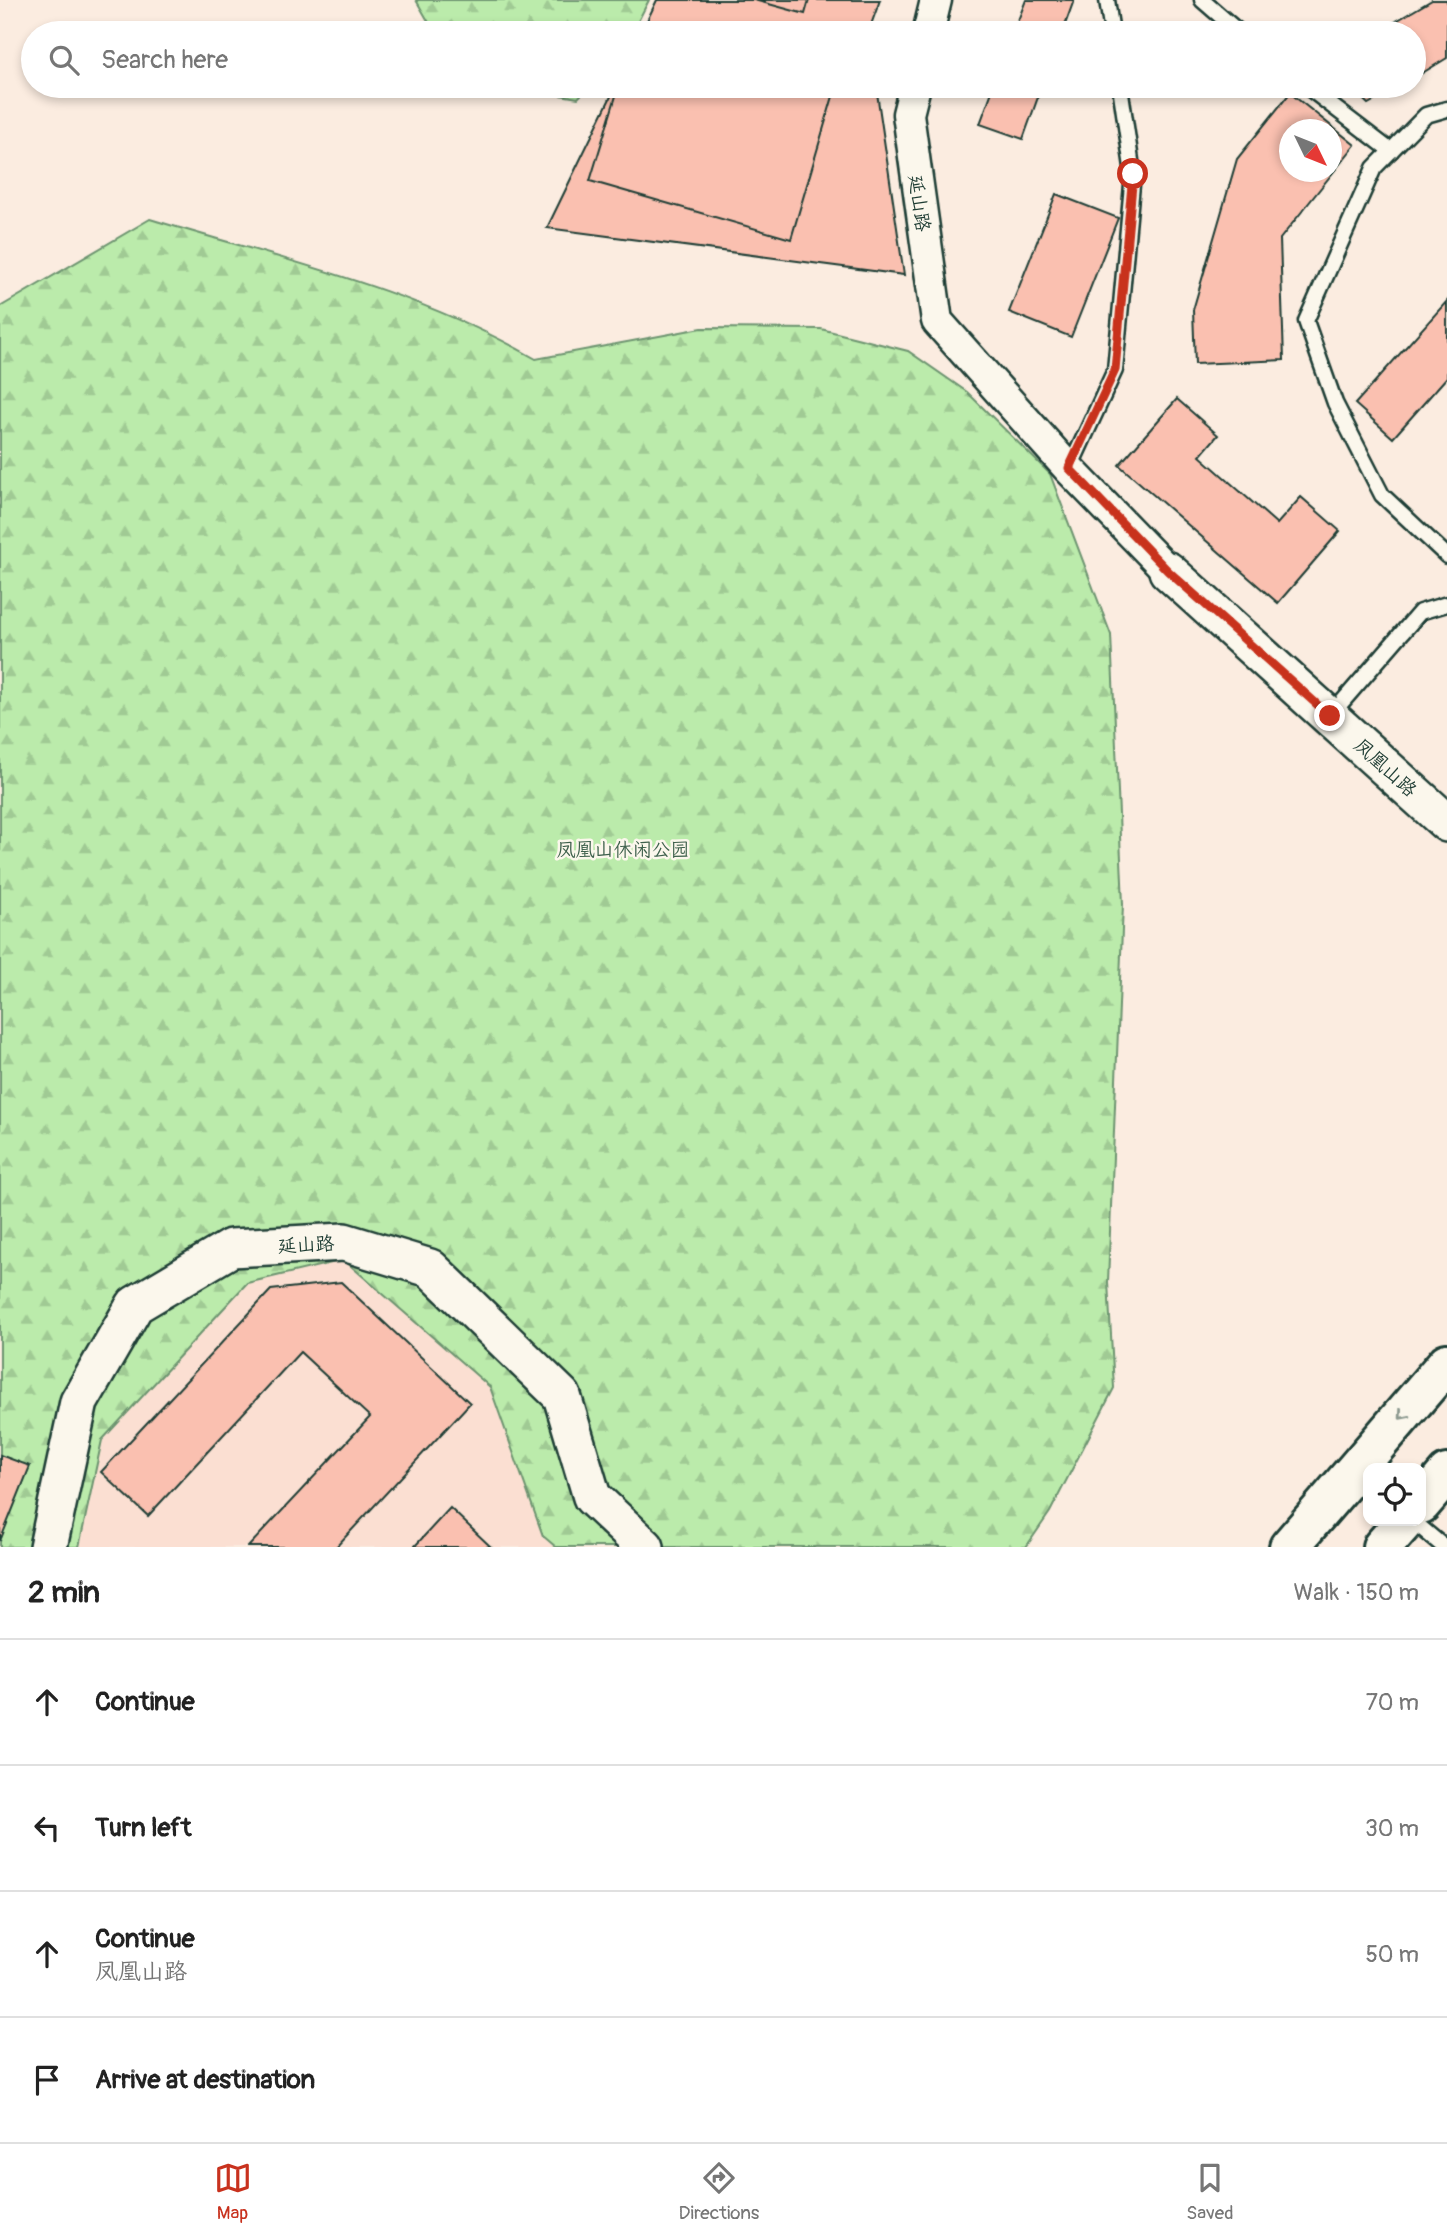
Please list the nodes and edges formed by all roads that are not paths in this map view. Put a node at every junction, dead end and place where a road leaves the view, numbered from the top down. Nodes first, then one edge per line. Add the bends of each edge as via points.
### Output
1 (936, 0) edge
2 (1107, 0) edge
3 (1202, 0) edge
4 (931, 21) edge
5 (1110, 21) edge
6 (1226, 21) edge
7 (912, 98) edge
8 (1122, 98) edge
9 (1322, 98) edge
10 (1447, 109) edge
11 (1391, 150) junction
12 (1068, 472) junction
13 (1447, 556) edge
14 (1168, 571) joint
15 (1447, 604) edge
16 (1330, 716) junction
17 (1447, 823) edge
18 (1447, 1363) edge
19 (1447, 1474) edge
20 (1361, 1477) edge
21 (1426, 1498) edge
22 (1401, 1526) edge
23 (1419, 1526) edge
24 (48, 1547) edge
25 (645, 1547) edge
26 (1289, 1547) edge
27 (1382, 1547) edge
28 (1444, 1547) edge

1 - 4 street
2 - 5 lane
3 - 6 lane
7 - 12 street, 延山路 via 908,114 937,321
8 - 12 lane via 1133,174 1115,370
9 - 11 lane
10 - 11 lane via 1426,115
11 - 13 lane via 1374,168 1306,321 1335,403 1382,495
12 - 14 street
14 - 16 street, 凤凰山路
15 - 16 lane via 1420,612
16 - 17 street, 凤凰山路
18 -> 20 main road
19 - 21 main road
20 - 26 main road
22 - 27 main road
23 - 28 lane
24 - 25 street, 延山路 via 79,1402 135,1306 231,1248 344,1242 430,1268 562,1396 592,1497

